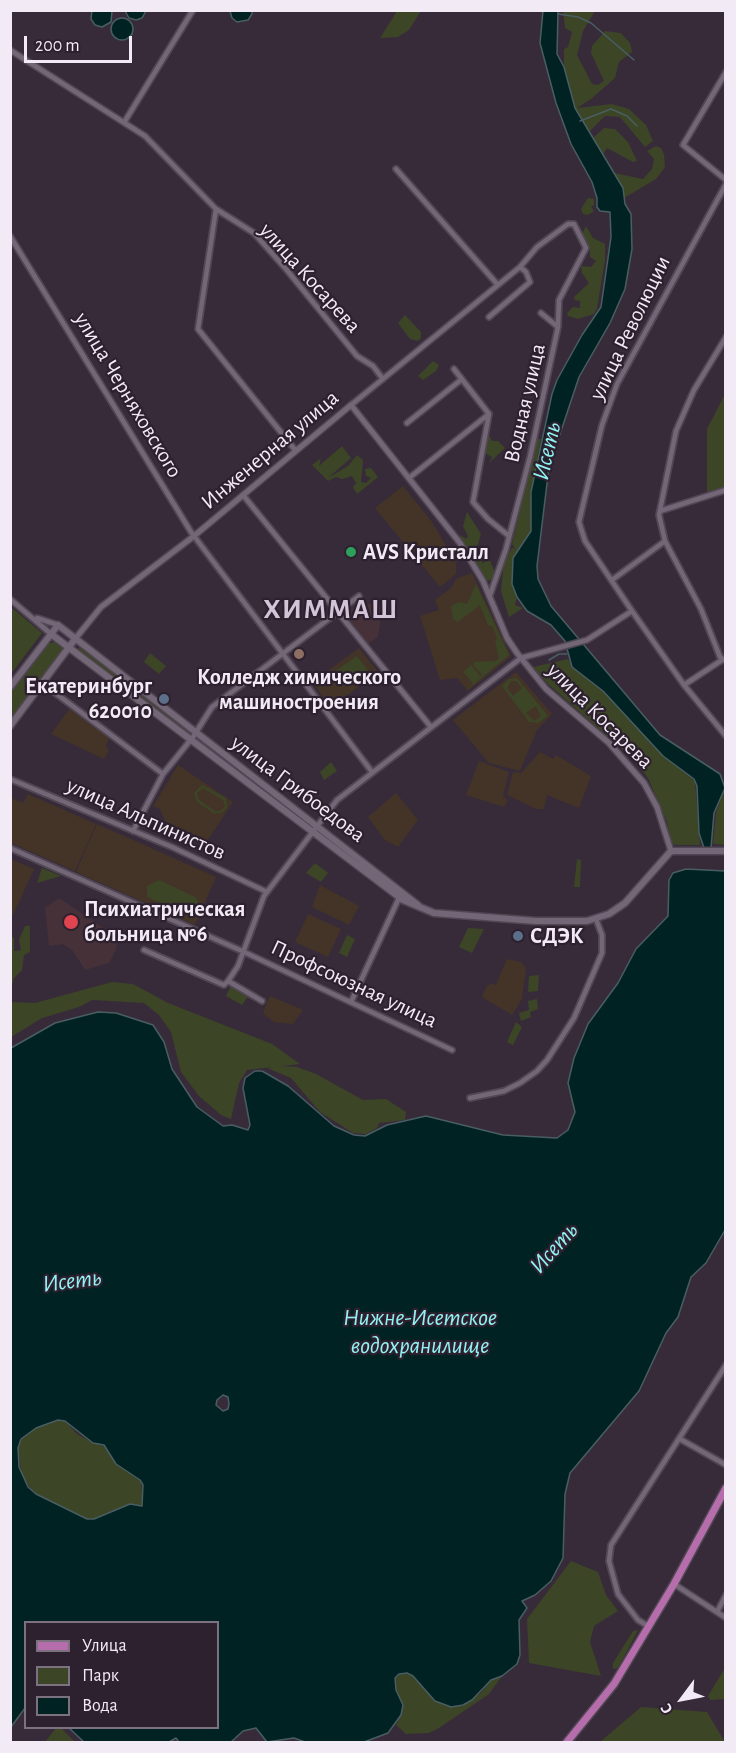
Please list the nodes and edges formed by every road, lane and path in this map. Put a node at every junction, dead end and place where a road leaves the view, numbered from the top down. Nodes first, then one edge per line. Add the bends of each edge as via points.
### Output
1 (193, 10) edge
2 (10, 50) edge
3 (726, 72) edge
4 (124, 121) junction
5 (396, 169) dead end
6 (725, 184) edge
7 (216, 209) junction
8 (574, 224) joint
9 (10, 236) edge
10 (520, 267) junction
11 (498, 285) junction
12 (541, 313) dead end
13 (489, 317) dead end
14 (558, 327) junction
15 (726, 337) edge
16 (454, 369) dead end
17 (383, 379) junction
18 (462, 379) junction
19 (351, 405) junction
20 (489, 414) junction
21 (407, 423) dead end
22 (296, 451) junction
23 (409, 478) junction
24 (726, 490) edge
25 (243, 495) junction
26 (660, 511) junction
27 (194, 536) junction
28 (509, 536) junction
29 (665, 541) junction
30 (612, 580) junction
31 (490, 595) junction
32 (359, 596) dead end
33 (10, 600) edge
34 (632, 611) junction
35 (338, 612) junction
36 (34, 617) junction
37 (58, 625) junction
38 (51, 634) junction
39 (75, 639) junction
40 (69, 648) junction
41 (282, 653) junction
42 (521, 658) junction
43 (724, 661) edge
44 (42, 683) junction
45 (684, 685) junction
46 (10, 687) edge
47 (10, 726) edge
48 (431, 727) junction
49 (195, 733) junction
50 (726, 736) edge
51 (190, 740) junction
52 (372, 772) junction
53 (163, 774) junction
54 (10, 779) edge
55 (317, 825) junction
56 (133, 831) junction
57 (312, 832) junction
58 (10, 848) edge
59 (671, 851) junction
60 (724, 851) edge
61 (267, 892) junction
62 (399, 898) junction
63 (422, 908) junction
64 (596, 919) junction
65 (144, 950) dead end
66 (242, 951) junction
67 (228, 981) junction
68 (262, 1001) dead end
69 (351, 1002) junction
70 (452, 1050) dead end
71 (470, 1098) dead end
72 (726, 1365) edge
73 (680, 1439) junction
74 (726, 1465) edge
75 (726, 1488) edge
76 (674, 1584) junction
77 (726, 1595) edge
78 (717, 1612) junction
79 (726, 1618) edge
80 (648, 1626) junction
81 (567, 1743) edge

1 - 4 street
2 - 4 street, улица Косарева
3 - 6 street via 683,145
4 - 7 street, улица Косарева via 161,150
5 - 11 street
6 - 30 street, улица Революции via 617,384 602,425 579,522 585,541
7 - 17 street, улица Косарева via 254,233 357,356 373,366
7 - 22 street via 198,329
8 - 10 street, Инженерная улица via 568,224 537,247
8 - 14 street, Водная улица via 586,248 559,300
9 - 27 street, улица Черняховского
10 - 11 street, Инженерная улица
10 - 13 street via 530,282
11 - 17 street, Инженерная улица
12 - 14 street
14 - 28 street, Водная улица
15 - 26 street via 694,390 676,431
16 - 18 street
17 - 19 street, Инженерная улица
18 - 20 street
18 - 21 street
19 - 22 street, Инженерная улица
19 - 23 street, улица Косарева
20 - 23 street
20 - 28 street via 474,502
22 - 25 street, Инженерная улица
23 - 31 street, улица Косарева via 460,543
24 - 26 street
25 - 27 street, Инженерная улица
25 - 35 street
26 - 29 street
27 - 39 street, Инженерная улица via 100,608
27 - 41 street, улица Черняховского
28 - 31 street, Водная улица
29 - 30 street
29 - 43 street
30 - 34 street, улица Революции
31 - 42 street, улица Косарева via 507,638
32 - 35 street
33 - 36 street, улица Грибоедова
34 - 42 street via 587,640
34 - 45 street, улица Революции
35 - 41 street
35 - 48 street
36 - 37 street, улица Грибоедова
36 - 38 street, улица Грибоедова
37 - 38 main road
37 - 39 main road, улица Грибоедова
38 - 40 main road, улица Грибоедова
38 - 46 main road
39 - 40 main road, Инженерная улица
39 - 49 main road, улица Грибоедова
40 - 44 main road, Инженерная улица
40 - 51 main road, улица Грибоедова
41 - 49 street via 212,707
41 - 52 street, улица Черняховского
42 - 48 street
42 - 59 street, улица Косарева via 546,690 609,743 638,776 657,807
43 - 45 street
44 - 47 main road, Инженерная улица
44 - 53 street
45 - 50 street, улица Революции
48 - 52 street
49 - 51 street
49 - 55 main road, улица Грибоедова
51 - 53 street
51 - 57 main road, улица Грибоедова
52 - 55 street via 336,800
53 - 56 street
54 - 56 street, улица Альпинистов
55 - 57 street
55 - 63 main road, улица Грибоедова
56 - 61 street, улица Альпинистов
57 - 61 street
57 - 62 main road, улица Грибоедова
58 - 66 street, Профсоюзная улица
59 - 60 main road
59 - 64 main road, улица Грибоедова via 625,903
61 - 66 street
62 - 63 main road, улица Грибоедова
62 - 69 street
63 - 64 main road, улица Грибоедова via 447,915 536,921
64 - 71 street via 602,935 602,953 574,1018 547,1060 537,1071 504,1091
65 - 67 street via 224,985
66 - 67 street
66 - 69 street, Профсоюзная улица
67 - 68 street
69 - 70 street, Профсоюзная улица
72 - 73 street
73 - 74 street
73 - 80 street via 611,1545 609,1561 618,1594 638,1620
75 - 76 main road
76 - 78 street
76 - 80 main road
77 - 78 street
78 - 79 street
80 - 81 main road via 600,1705

